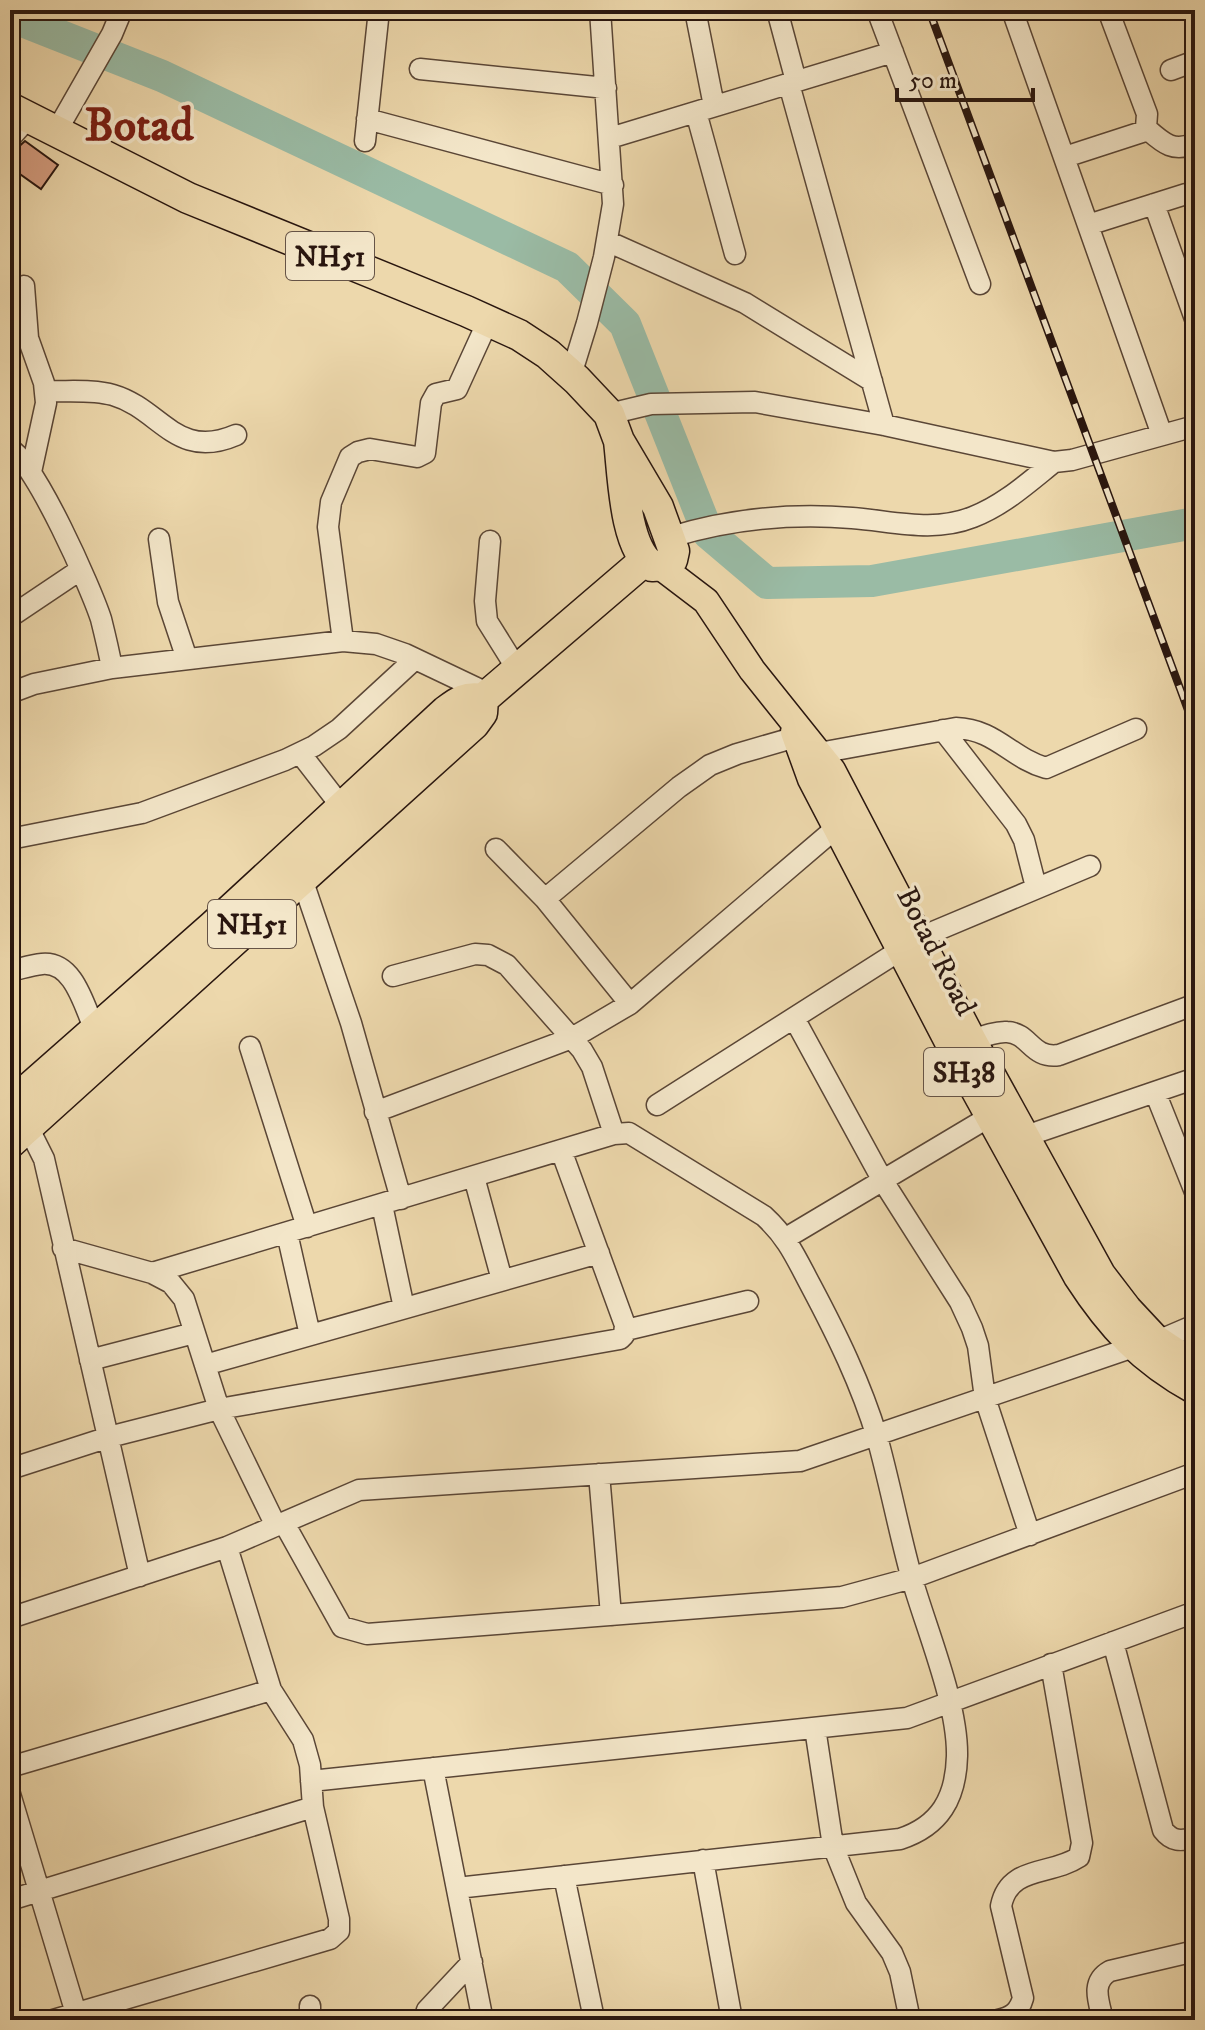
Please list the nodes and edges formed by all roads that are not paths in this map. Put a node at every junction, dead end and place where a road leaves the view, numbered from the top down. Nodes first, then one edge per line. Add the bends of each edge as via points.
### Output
1 (123, 10) edge
2 (379, 10) edge
3 (600, 10) edge
4 (695, 10) edge
5 (777, 10) edge
6 (877, 10) edge
7 (1012, 10) edge
8 (1108, 10) edge
9 (893, 52) junction
10 (1195, 61) edge
11 (420, 69) dead end
12 (1171, 70) dead end
13 (793, 82) junction
14 (606, 88) junction
15 (705, 109) junction
16 (367, 119) junction
17 (16, 121) edge
18 (1146, 128) junction
19 (56, 132) junction
20 (610, 138) junction
21 (365, 141) dead end
22 (1195, 143) edge
23 (1065, 157) junction
24 (613, 185) junction
25 (1186, 194) dead end
26 (1154, 204) junction
27 (1088, 225) junction
28 (605, 249) junction
29 (735, 254) dead end
30 (980, 284) dead end
31 (24, 286) dead end
32 (1195, 319) edge
33 (488, 321) junction
34 (571, 375) junction
35 (872, 381) junction
36 (45, 391) junction
37 (884, 425) junction
38 (1195, 426) edge
39 (614, 428) junction
40 (236, 435) dead end
41 (1162, 435) junction
42 (10, 449) edge
43 (1054, 462) junction
44 (31, 472) junction
45 (159, 539) dead end
46 (490, 541) dead end
47 (662, 554) junction
48 (80, 570) junction
49 (10, 617) edge
50 (343, 641) junction
51 (187, 659) junction
52 (415, 659) junction
53 (112, 668) junction
54 (517, 669) junction
55 (10, 693) edge
56 (486, 696) junction
57 (792, 725) junction
58 (1136, 729) dead end
59 (943, 730) junction
60 (300, 753) junction
61 (819, 753) junction
62 (341, 806) junction
63 (836, 828) junction
64 (10, 839) edge
65 (496, 849) dead end
66 (297, 864) junction
67 (1090, 866) dead end
68 (1036, 887) junction
69 (545, 899) junction
70 (911, 943) junction
71 (10, 971) edge
72 (393, 976) dead end
73 (630, 1004) junction
74 (1188, 1007) dead end
75 (794, 1018) junction
76 (95, 1030) junction
77 (572, 1038) junction
78 (962, 1044) junction
79 (250, 1047) dead end
80 (1190, 1080) dead end
81 (1155, 1092) junction
82 (657, 1105) dead end
83 (375, 1112) junction
84 (989, 1117) junction
85 (16, 1119) edge
86 (614, 1134) junction
87 (1026, 1136) junction
88 (561, 1150) junction
89 (474, 1177) junction
90 (883, 1181) junction
91 (1195, 1192) edge
92 (392, 1202) junction
93 (307, 1227) junction
94 (287, 1233) junction
95 (786, 1238) junction
96 (62, 1242) junction
97 (599, 1253) junction
98 (152, 1273) junction
99 (502, 1280) junction
100 (748, 1301) dead end
101 (404, 1308) junction
102 (1195, 1325) edge
103 (626, 1330) junction
104 (194, 1333) junction
105 (310, 1335) junction
106 (1149, 1342) junction
107 (90, 1360) junction
108 (1195, 1364) edge
109 (205, 1365) junction
110 (1195, 1391) edge
111 (985, 1398) junction
112 (219, 1409) junction
113 (876, 1435) junction
114 (109, 1437) junction
115 (10, 1469) edge
116 (1195, 1473) edge
117 (599, 1474) junction
118 (280, 1524) junction
119 (1030, 1535) junction
120 (227, 1547) junction
121 (140, 1576) junction
122 (912, 1578) junction
123 (1195, 1612) edge
124 (611, 1615) junction
125 (10, 1618) edge
126 (1113, 1642) junction
127 (1051, 1664) junction
128 (271, 1690) junction
129 (949, 1703) junction
130 (815, 1728) junction
131 (10, 1767) edge
132 (433, 1768) junction
133 (311, 1781) junction
134 (10, 1794) edge
135 (313, 1807) junction
136 (1195, 1838) edge
137 (833, 1846) junction
138 (703, 1860) junction
139 (564, 1876) junction
140 (457, 1888) junction
141 (39, 1892) junction
142 (10, 1900) edge
143 (1195, 1951) edge
144 (472, 1962) junction
145 (482, 2016) dead end
146 (77, 2017) edge
147 (53, 2020) edge
148 (424, 2020) edge
149 (591, 2020) edge
150 (732, 2020) edge
151 (910, 2020) edge
152 (998, 2020) edge
153 (1103, 2020) edge

1 - 19 street
2 - 16 street
3 - 14 street
4 - 15 street
5 - 13 street
6 - 9 street
7 - 23 street
8 - 18 street via 1147,114
9 - 13 street
9 - 30 street
10 - 12 street
11 - 14 street
13 - 15 street
13 - 35 street
14 - 20 street
15 - 20 street
15 - 29 street
16 - 21 street
16 - 24 street
17 - 19 highway, NH51
18 - 22 street via 1172,148
18 - 23 street
19 - 33 highway, NH51 via 188,198
20 - 24 street
23 - 27 street
24 - 28 street
25 - 26 street
26 - 27 street
26 - 32 street
27 - 41 street
28 - 34 street
28 - 35 street via 745,303
31 - 36 street via 28,338
33 - 34 highway, NH51 via 519,335
33 - 50 street via 457,389 436,394 431,403 425,453 417,457 370,449 350,457 331,502 328,527
34 - 39 highway, NH51
35 - 37 street
36 - 40 street via 110,394 172,433 198,441 219,442
36 - 44 street
37 - 39 street via 755,402 651,404
37 - 43 street
38 - 41 street
39 - 47 highway via 637,495 633,535
41 - 43 street
42 - 44 street
43 - 47 street via 1005,502 950,524 799,516 721,523
44 - 48 street
45 - 51 street via 168,602
46 - 54 street via 487,621
47 - 54 highway, NH51
47 - 57 main road, Botad Road / SH38 via 704,600
48 - 49 street
48 - 53 street via 101,620
50 - 51 street
50 - 52 street via 376,644
51 - 53 street
52 - 56 street
52 - 60 street via 339,729
53 - 55 street
54 - 56 highway, NH51
56 - 62 highway, NH51 via 461,699
56 - 66 highway, NH51 via 474,724
57 - 61 main road, Botad Road / SH38
57 - 63 main road, Botad Road / SH38
57 - 69 street via 710,765
58 - 59 street via 1046,768 974,728
59 - 61 street
59 - 68 street via 1016,824
60 - 62 street
60 - 64 street via 142,813
61 - 70 main road, Botad Road / SH38 via 832,770
62 - 66 highway, NH51
63 - 70 main road, Botad Road / SH38
63 - 73 street
65 - 69 street
66 - 76 highway, NH51 via 213,926
66 - 83 street
66 - 85 highway, NH51
67 - 68 street
68 - 70 street
69 - 73 street
70 - 75 street
70 - 78 main road, Botad Road / SH38
71 - 76 street via 58,966 70,975
72 - 77 street via 488,955 507,965
73 - 77 street
74 - 78 street via 1049,1057 1005,1032
75 - 82 street
75 - 90 street
76 - 85 highway, NH51
77 - 83 street
77 - 86 street via 592,1067
78 - 84 main road, Botad Road / SH38
78 - 87 main road, Botad Road / SH38
79 - 93 street
80 - 81 street
81 - 87 street
81 - 91 street
83 - 92 street
84 - 90 street
84 - 106 main road, Botad Road / SH38 via 1096,1307
85 - 96 street via 44,1159
86 - 88 street
86 - 95 street via 629,1133 642,1140 764,1216
87 - 106 main road, Botad Road / SH38 via 1102,1274
88 - 89 street
88 - 97 street
89 - 92 street
89 - 99 street
90 - 95 street
90 - 111 street via 960,1302 978,1346
92 - 93 street
92 - 101 street
93 - 94 street
94 - 98 street
94 - 105 street
95 - 113 street via 846,1351
96 - 98 street
96 - 107 street
97 - 99 street
97 - 103 street
98 - 104 street via 171,1283 184,1299
99 - 101 street
100 - 103 street
101 - 105 street
102 - 106 street
103 - 112 street via 620,1339
104 - 107 street
104 - 109 street
105 - 109 street
106 - 108 main road, Botad Road / SH38
106 - 110 main road, Botad Road / SH38 via 1165,1374
106 - 111 street
107 - 114 street
109 - 112 street
111 - 113 street
111 - 119 street
112 - 114 street
112 - 118 street
113 - 117 street via 800,1461
113 - 122 street
114 - 115 street
114 - 121 street
116 - 119 street
117 - 118 street via 359,1490
117 - 124 street
118 - 120 street
118 - 124 street via 342,1627 354,1632
119 - 122 street
120 - 121 street
120 - 128 street
121 - 125 street
122 - 124 street via 842,1597
122 - 129 street
123 - 126 street
126 - 127 street
126 - 136 street via 1163,1830 1179,1841
127 - 129 street
127 - 152 street via 1082,1843 1079,1857 1069,1864 1013,1881 1004,1891 1001,1906 1023,1998 1020,2009
128 - 131 street
128 - 133 street via 303,1740
129 - 130 street via 907,1718
129 - 137 street via 957,1757 945,1808 929,1826 900,1839
130 - 132 street
130 - 137 street
132 - 133 street
132 - 140 street
133 - 135 street
134 - 141 street
135 - 141 street
135 - 146 street via 339,1931 330,1939
137 - 138 street
137 - 151 street via 856,1903 892,1953
138 - 139 street
138 - 150 street
139 - 140 street
139 - 149 street
140 - 144 street
141 - 142 street
141 - 146 street
143 - 153 street via 1101,1975 1097,1984
144 - 145 street
144 - 148 street via 427,2010
146 - 147 street

